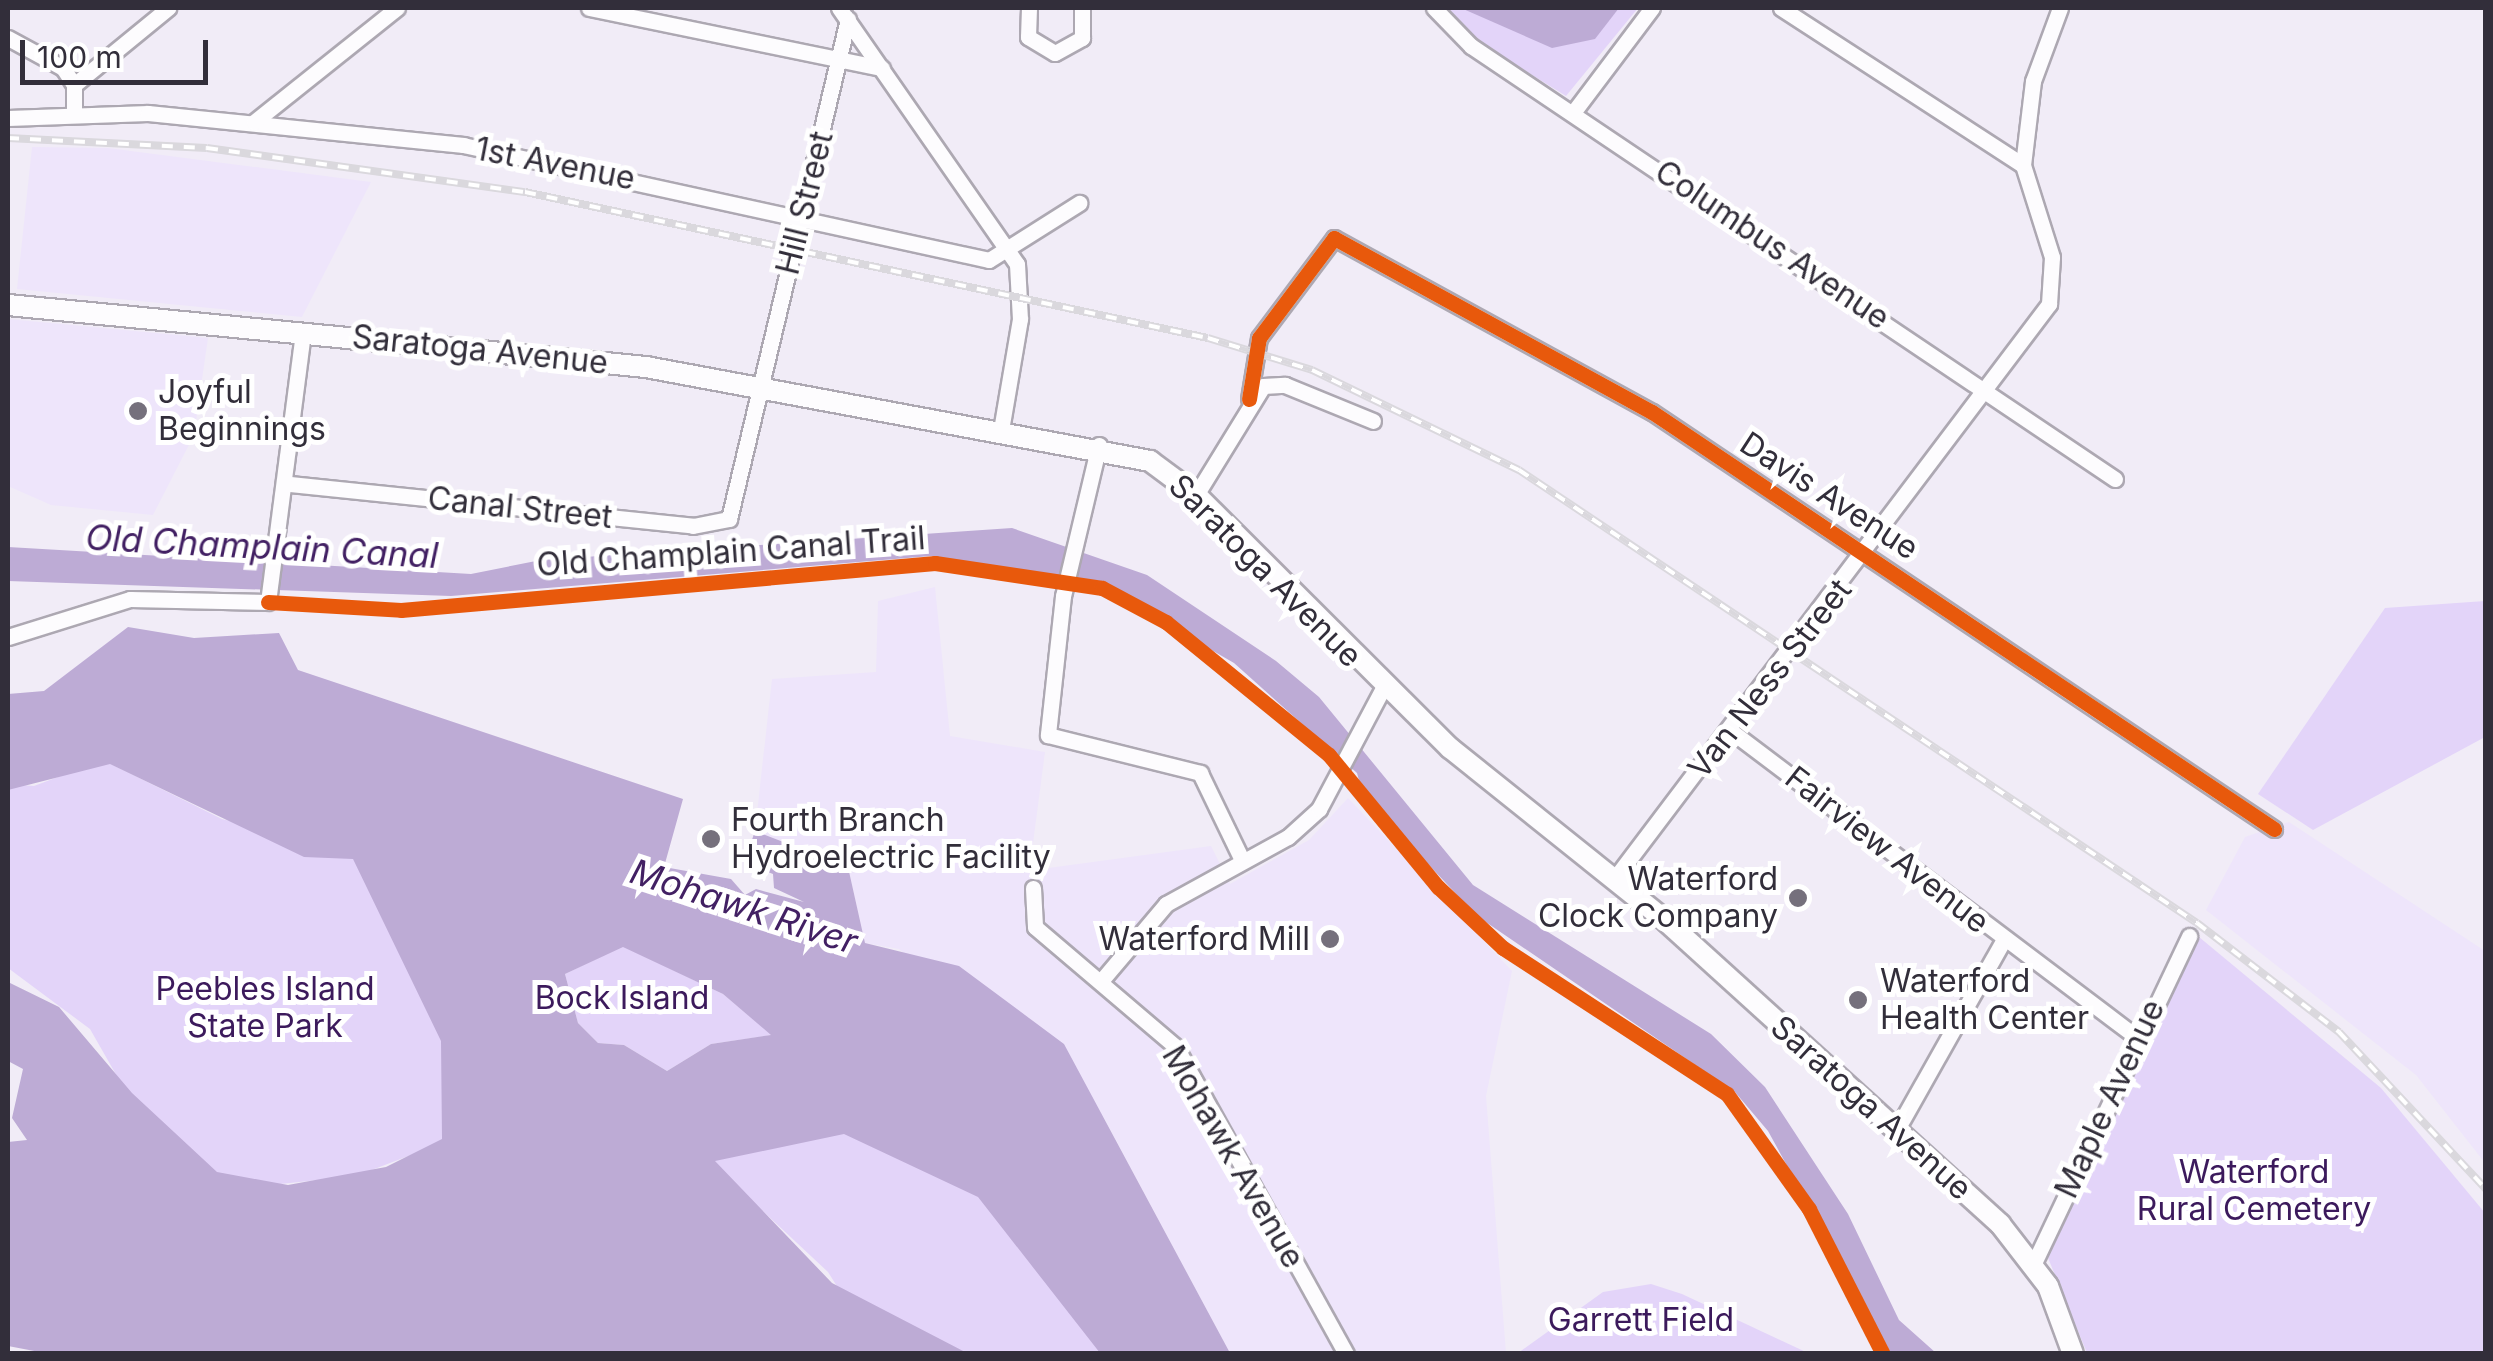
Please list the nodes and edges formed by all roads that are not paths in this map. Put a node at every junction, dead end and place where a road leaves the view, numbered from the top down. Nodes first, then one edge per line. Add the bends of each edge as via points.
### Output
1 (168, 8) edge
2 (397, 8) edge
3 (589, 8) edge
4 (1028, 8) edge
5 (1082, 8) edge
6 (1434, 8) edge
7 (1652, 8) edge
8 (1781, 8) edge
9 (2060, 8) edge
10 (844, 13) edge
11 (8, 38) edge
12 (840, 60) junction
13 (882, 68) junction
14 (74, 85) junction
15 (74, 109) junction
16 (1574, 110) junction
17 (8, 118) edge
18 (254, 122) junction
19 (2022, 165) junction
20 (1079, 203) dead end
21 (801, 216) junction
22 (1010, 250) junction
23 (8, 305) edge
24 (303, 332) junction
25 (760, 386) junction
26 (1989, 390) junction
27 (1249, 399) junction
28 (1372, 420) dead end
29 (1001, 430) junction
30 (1099, 445) junction
31 (2115, 479) dead end
32 (290, 484) junction
33 (1196, 495) junction
34 (1868, 554) junction
35 (8, 637) edge
36 (1384, 688) junction
37 (1731, 731) junction
38 (2274, 829) dead end
39 (1241, 858) junction
40 (1615, 878) junction
41 (1032, 888) dead end
42 (2189, 936) dead end
43 (2003, 940) junction
44 (1101, 981) junction
45 (2139, 1039) junction
46 (1896, 1131) junction
47 (2034, 1262) junction
48 (1346, 1354) edge
49 (2073, 1354) edge

1 - 14 street
2 - 18 street
3 - 12 street
4 - 5 street via 1028,37 1055,53 1082,38
6 - 16 street, Columbus Avenue via 1471,46
7 - 16 street
8 - 19 street
9 - 19 street via 2033,81
10 - 12 street, Hill Street
10 - 13 street
11 - 14 street via 62,68
12 - 13 street
12 - 21 street, Hill Street
13 - 22 street
14 - 15 street
15 - 17 street, 1st Avenue
15 - 18 street, 1st Avenue
16 - 26 street, Columbus Avenue
18 - 21 street, 1st Avenue via 463,146
19 - 26 street, Van Ness Street via 2054,280 2038,324
20 - 22 street, 1st Avenue
21 - 22 street, 1st Avenue via 989,260
21 - 25 street, Hill Street
22 - 29 street via 1022,298
23 - 24 main road, Saratoga Avenue
24 - 25 main road, Saratoga Avenue
24 - 32 street
25 - 29 main road, Saratoga Avenue
25 - 32 street, Canal Street via 742,438 735,511 722,524
26 - 31 street, Columbus Avenue
26 - 34 street, Van Ness Street
27 - 28 street via 1284,385
27 - 33 street
27 - 34 street, Davis Avenue via 1259,338 1334,238 1574,364
29 - 30 main road, Saratoga Avenue
30 - 33 main road, Saratoga Avenue via 1150,461
30 - 39 street via 1066,584 1048,735 1200,773
32 - 35 street via 269,596 130,599
33 - 36 main road, Saratoga Avenue
34 - 37 street, Van Ness Street
34 - 38 street, Davis Avenue
36 - 39 street via 1344,765 1303,824
36 - 40 main road, Saratoga Avenue
37 - 40 street, Van Ness Street
37 - 43 street, Fairview Avenue
39 - 44 street via 1166,904
40 - 46 main road, Saratoga Avenue
41 - 44 street, Mohawk Avenue via 1035,927
42 - 45 street, Maple Avenue
43 - 45 street, Fairview Avenue
43 - 46 street
44 - 48 street, Mohawk Avenue via 1176,1047
45 - 47 street, Maple Avenue
46 - 47 main road, Saratoga Avenue
47 - 49 main road, Saratoga Avenue

